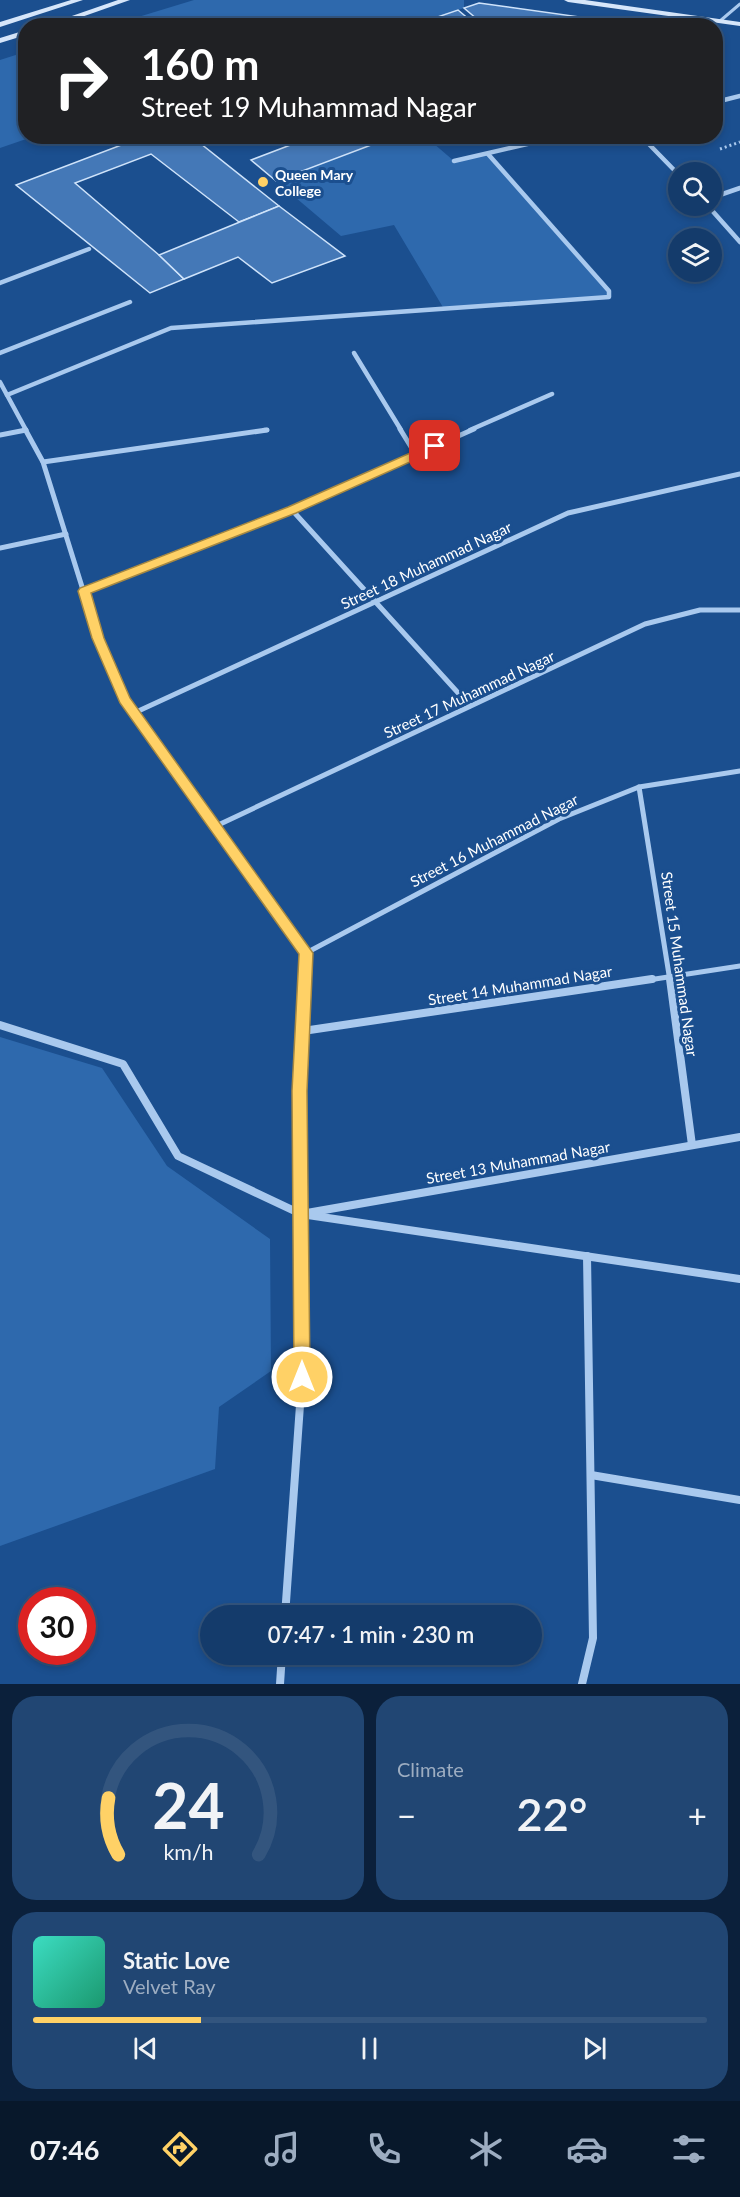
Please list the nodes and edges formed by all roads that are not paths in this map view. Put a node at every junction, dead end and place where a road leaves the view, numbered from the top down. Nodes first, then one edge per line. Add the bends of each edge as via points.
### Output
1 (79, 0) edge
2 (126, 0) edge
3 (568, 0) edge
4 (740, 4) edge
5 (22, 18) edge
6 (71, 18) edge
7 (698, 18) edge
8 (723, 18) edge
9 (18, 19) edge
10 (723, 21) edge
11 (740, 24) edge
12 (0, 25) edge
13 (18, 35) edge
14 (0, 41) edge
15 (740, 96) edge
16 (723, 100) edge
17 (529, 144) edge
18 (649, 144) edge
19 (488, 154) junction
20 (454, 161) dead end
21 (668, 164) edge
22 (740, 188) edge
23 (722, 194) edge
24 (717, 216) edge
25 (740, 242) edge
26 (89, 249) dead end
27 (0, 283) edge
28 (130, 302) dead end
29 (0, 353) edge
30 (354, 353) dead end
31 (0, 382) edge
32 (552, 394) dead end
33 (7, 395) junction
34 (26, 430) junction
35 (267, 430) dead end
36 (0, 435) edge
37 (416, 455) junction
38 (43, 462) junction
39 (740, 474) edge
40 (292, 510) junction
41 (66, 534) junction
42 (0, 548) edge
43 (84, 591) junction
44 (375, 601) junction
45 (740, 610) edge
46 (470, 706) junction
47 (134, 713) junction
48 (740, 771) edge
49 (639, 787) junction
50 (216, 826) junction
51 (306, 953) junction
52 (740, 966) edge
53 (670, 976) junction
54 (0, 1025) edge
55 (303, 1031) junction
56 (740, 1137) edge
57 (692, 1144) junction
58 (301, 1214) junction
59 (587, 1256) junction
60 (740, 1280) edge
61 (591, 1475) junction
62 (740, 1500) edge
63 (286, 1605) edge
64 (281, 1665) edge
65 (280, 1684) edge
66 (582, 1684) edge

1 - 5 main road
2 - 6 main road
3 - 7 main road
4 - 8 lane
9 - 12 main road
10 - 11 main road
13 - 14 main road
15 - 16 street
17 - 19 street
18 - 21 street
19 - 20 street
19 - 33 street via 609,291 609,297 171,328
22 - 23 street
24 - 25 street
26 - 27 street
28 - 29 street
30 - 37 street
31 - 33 street
32 - 37 street
33 - 34 street
34 - 36 street
34 - 38 street
35 - 38 street
37 - 40 street
38 - 41 street
39 - 44 street, Street 18 Muhammad Nagar via 568,513
40 - 43 street
40 - 44 street
41 - 42 street
41 - 43 street
43 - 47 street via 98,638 124,700
44 - 46 street
44 - 47 street, Street 18 Muhammad Nagar
45 - 46 street, Street 17 Muhammad Nagar via 700,610 645,624
46 - 50 street, Street 17 Muhammad Nagar
47 - 50 street
48 - 49 street, Street 16 Muhammad Nagar
49 - 51 street, Street 16 Muhammad Nagar via 559,819
49 - 53 street, Street 15 Muhammad Nagar
50 - 51 street
51 - 55 street
52 - 53 street, Street 14 Muhammad Nagar
53 - 55 street, Street 14 Muhammad Nagar
53 - 57 street, Street 15 Muhammad Nagar
54 - 58 street via 123,1064 178,1156
55 - 58 street via 299,1091
56 - 57 street, Street 13 Muhammad Nagar
57 - 58 street, Street 13 Muhammad Nagar
58 - 59 street
58 - 63 street via 302,1377
59 - 60 street
59 - 61 street
61 - 62 street
61 - 66 street via 593,1638
64 - 65 street

